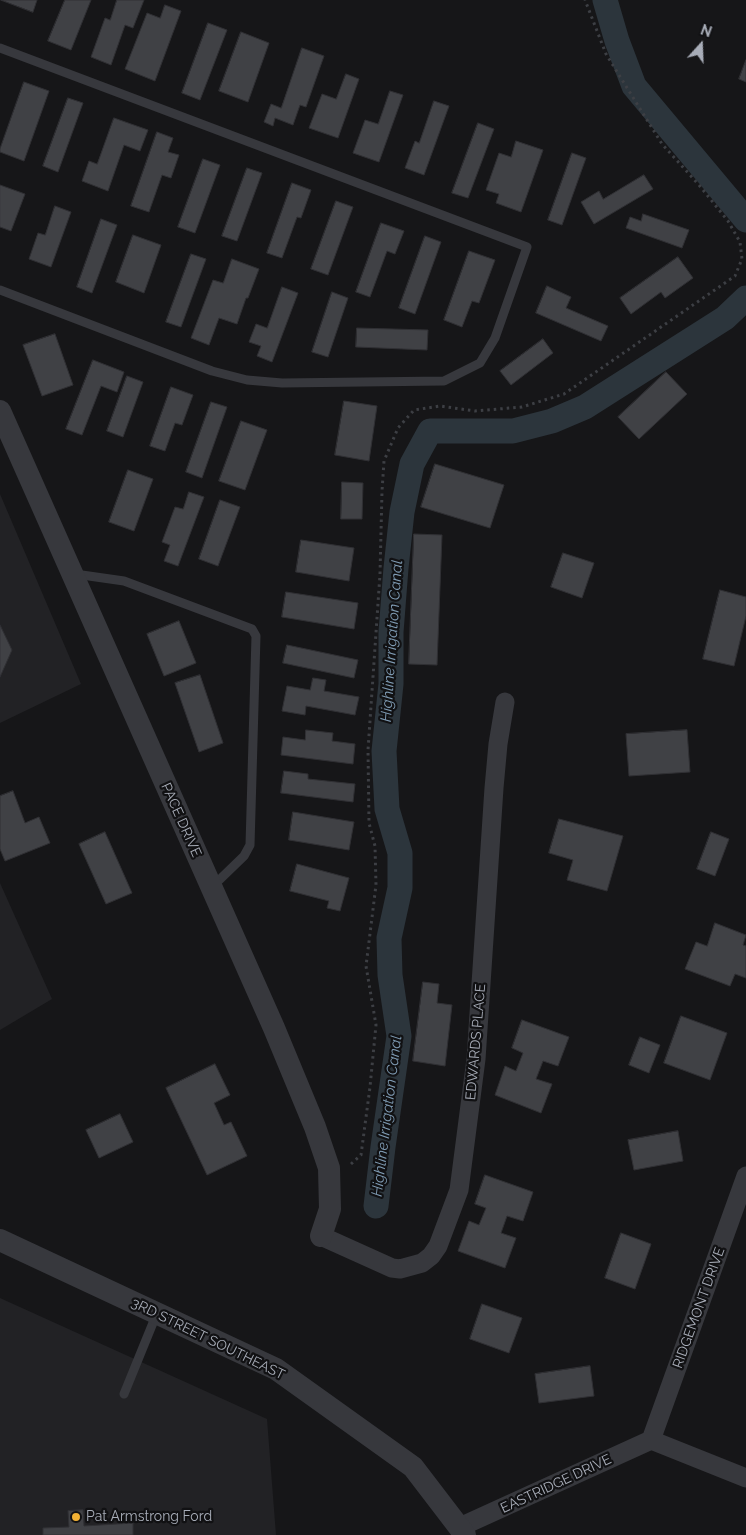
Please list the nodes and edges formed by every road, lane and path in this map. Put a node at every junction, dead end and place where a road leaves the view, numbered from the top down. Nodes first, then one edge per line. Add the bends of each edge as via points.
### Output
1 (585, 0) edge
2 (0, 48) edge
3 (0, 290) edge
4 (0, 411) edge
5 (72, 573) junction
6 (505, 702) dead end
7 (211, 888) junction
8 (746, 1176) edge
9 (330, 1184) junction
10 (321, 1236) joint
11 (1, 1243) edge
12 (158, 1313) junction
13 (124, 1394) dead end
14 (651, 1440) junction
15 (746, 1478) edge
16 (462, 1531) edge

1 - 9 path via 606,54 662,144 728,221 740,242 742,259 735,276 564,394 522,407 475,411 440,406 414,410 398,428 384,461 368,750 368,823 375,846 376,885 366,966 376,1024 361,1155
2 - 3 lane via 527,247 495,338 480,363 444,381 282,383 248,380 212,371
4 - 5 street, PACE DRIVE
5 - 7 street, PACE DRIVE
5 - 7 lane via 124,581 252,629 256,636 250,845 244,856
6 - 10 street, EDWARDS PLACE via 494,788 476,1058 458,1190 438,1246 422,1263 392,1268
7 - 9 street, PACE DRIVE via 315,1127 329,1168
8 - 14 street, RIDGEMONT DRIVE
9 - 10 street, PACE DRIVE via 330,1209
11 - 12 street, 3RD STREET SOUTHEAST
12 - 13 lane
12 - 16 street, 3RD STREET SOUTHEAST via 276,1369 414,1467
14 - 15 street
14 - 16 street, EASTRIDGE DRIVE

